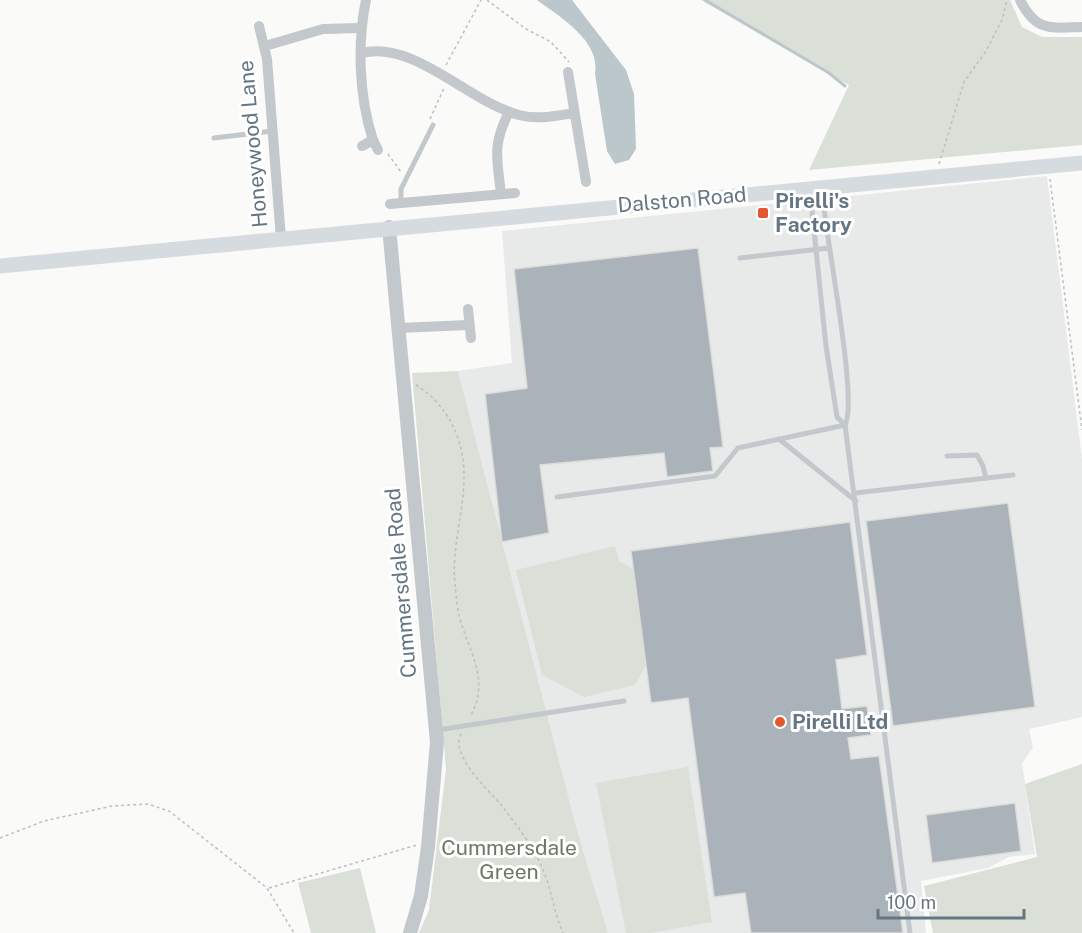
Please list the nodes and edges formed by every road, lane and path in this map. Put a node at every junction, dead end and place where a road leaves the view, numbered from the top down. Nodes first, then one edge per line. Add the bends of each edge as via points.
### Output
1 (366, 0) edge
2 (481, 0) edge
3 (487, 0) edge
4 (1006, 0) edge
5 (1020, 0) edge
6 (259, 26) dead end
7 (1082, 27) edge
8 (360, 28) junction
9 (265, 46) junction
10 (362, 53) junction
11 (570, 70) joint
12 (444, 78) junction
13 (509, 112) junction
14 (574, 113) junction
15 (431, 122) joint
16 (272, 130) junction
17 (214, 138) dead end
18 (373, 140) junction
19 (362, 146) dead end
20 (378, 150) joint
21 (1082, 163) edge
22 (1048, 166) junction
23 (935, 177) junction
24 (398, 179) dead end
25 (586, 182) dead end
26 (816, 188) junction
27 (515, 193) dead end
28 (501, 194) junction
29 (395, 204) joint
30 (389, 228) junction
31 (281, 239) junction
32 (829, 248) junction
33 (818, 250) junction
34 (740, 258) dead end
35 (0, 266) edge
36 (468, 309) dead end
37 (468, 325) junction
38 (399, 328) junction
39 (471, 338) dead end
40 (404, 382) junction
41 (845, 425) junction
42 (1082, 430) edge
43 (778, 440) junction
44 (947, 456) dead end
45 (1013, 475) dead end
46 (986, 478) junction
47 (855, 493) junction
48 (557, 497) dead end
49 (856, 501) junction
50 (624, 701) dead end
51 (465, 726) junction
52 (436, 730) junction
53 (0, 838) edge
54 (429, 841) junction
55 (267, 888) junction
56 (294, 933) edge
57 (410, 933) edge
58 (563, 933) edge
59 (910, 933) edge

1 - 8 street
2 - 12 path via 449,56
3 - 11 path via 551,42 562,52
4 - 23 path via 1002,21 964,82
5 - 7 street via 1028,16 1045,28
6 - 9 street, Honeywood Lane
8 - 9 street, Honeywood Lane via 323,29
8 - 10 street
9 - 16 street, Honeywood Lane
10 - 12 street via 388,51 403,55
10 - 18 street via 366,119
11 - 14 street
12 - 13 street
12 - 15 path via 443,94
13 - 14 street via 536,118
13 - 28 street via 497,144
14 - 25 street
15 - 29 lane
16 - 17 lane
16 - 31 street, Honeywood Lane
18 - 19 street
18 - 20 street
20 - 24 path via 386,150 401,172
21 - 22 main road, Dalston Road
22 - 23 main road, Dalston Road
22 - 42 path
23 - 26 main road, Dalston Road
26 - 30 main road, Dalston Road
26 - 32 lane
26 - 33 lane
27 - 28 street
28 - 29 street
30 - 31 main road, Dalston Road
30 - 38 street, Cummersdale Road
31 - 35 main road, Dalston Road
32 - 33 lane
32 - 41 lane via 846,375 849,417
33 - 34 lane
33 - 41 lane via 826,346 837,417
36 - 37 street
37 - 38 street
37 - 39 street
38 - 40 street, Cummersdale Road
40 - 51 path via 415,384 439,403 458,438 462,458 464,497 453,567 459,616 478,672 479,687 478,701
40 - 52 street, Cummersdale Road
41 - 43 lane
41 - 47 lane
43 - 48 lane via 738,448 715,477
43 - 49 lane
44 - 46 lane via 977,456
45 - 46 lane
46 - 47 lane
47 - 49 lane
49 - 59 lane
50 - 51 lane
51 - 52 lane
51 - 58 path via 458,741 461,757 518,827 544,871 554,914
52 - 54 street, Cummersdale Road
53 - 55 path via 44,821 112,806 148,804 170,811
54 - 55 path
54 - 57 street, Cummersdale Road via 421,896
55 - 56 path

